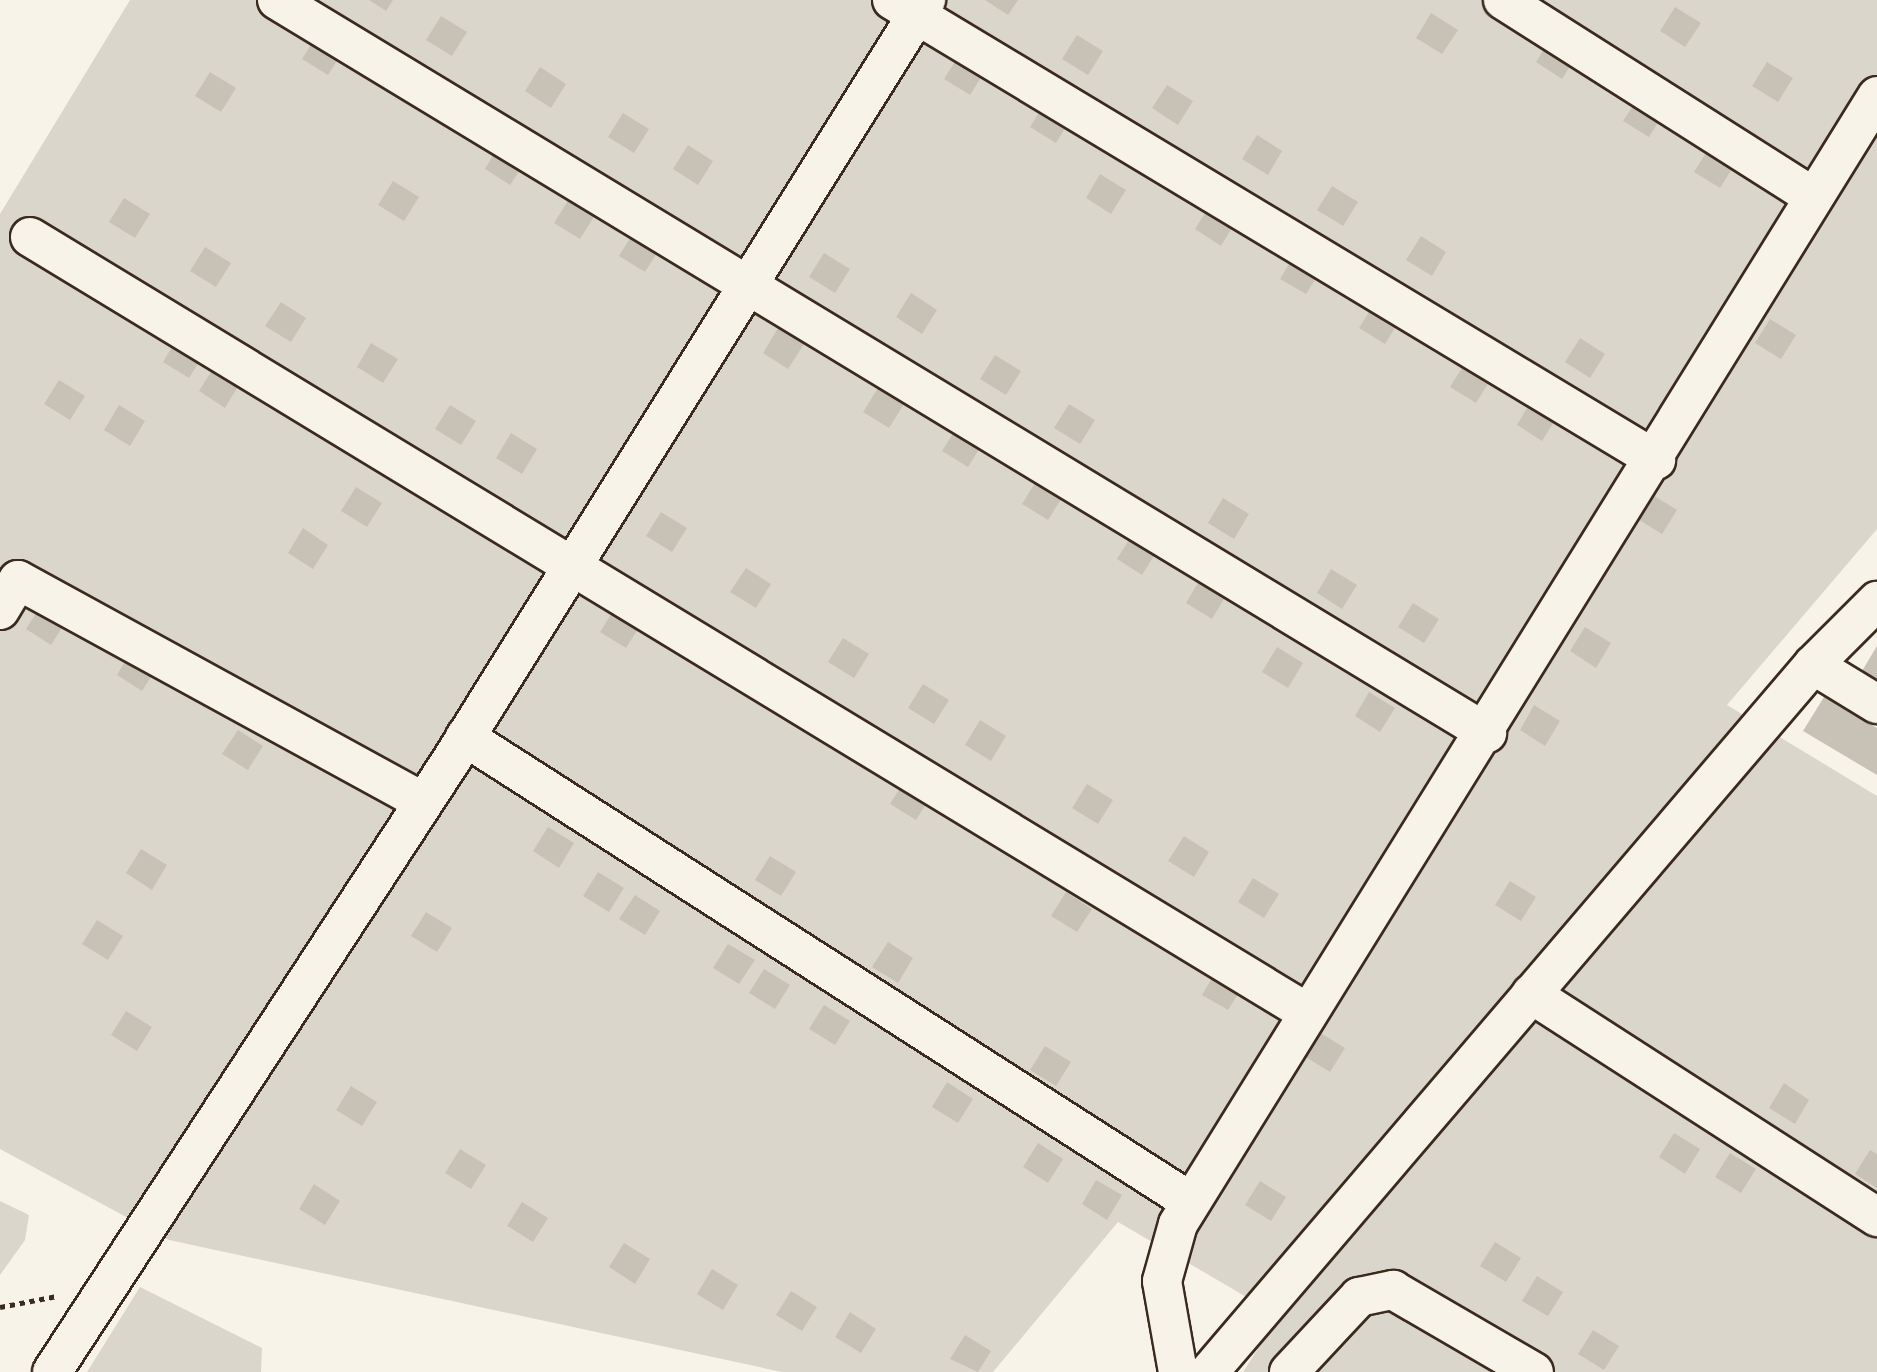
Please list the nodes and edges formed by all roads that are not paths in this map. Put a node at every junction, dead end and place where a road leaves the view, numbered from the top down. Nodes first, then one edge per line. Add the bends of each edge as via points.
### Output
1 (277, 0) edge
2 (1503, 0) edge
3 (911, 5) edge
4 (1877, 96) edge
5 (1813, 197) junction
6 (30, 237) dead end
7 (747, 288) junction
8 (1656, 460) junction
9 (573, 564) junction
10 (1877, 601) edge
11 (0, 610) edge
12 (1814, 665) junction
13 (1877, 704) edge
14 (1487, 733) junction
15 (465, 737) junction
16 (423, 802) junction
17 (1531, 994) junction
18 (1308, 1013) junction
19 (1191, 1202) junction
20 (1877, 1217) edge
21 (52, 1372) edge
22 (1178, 1372) edge
23 (1209, 1372) edge
24 (1289, 1372) edge
25 (1534, 1372) edge

1 - 7 street
2 - 5 street
3 - 7 street
3 - 8 street
4 - 5 street
5 - 8 street
6 - 9 street
7 - 9 street
7 - 14 street
8 - 14 street
9 - 15 street
9 - 18 street
10 - 12 street
11 - 16 street via 18,580
12 - 13 street
12 - 17 street
14 - 18 street
15 - 16 street
15 - 19 street
16 - 21 street
17 - 20 street
17 - 23 street
18 - 19 street
19 - 22 street via 1178,1224 1162,1281
24 - 25 street via 1359,1297 1393,1290

